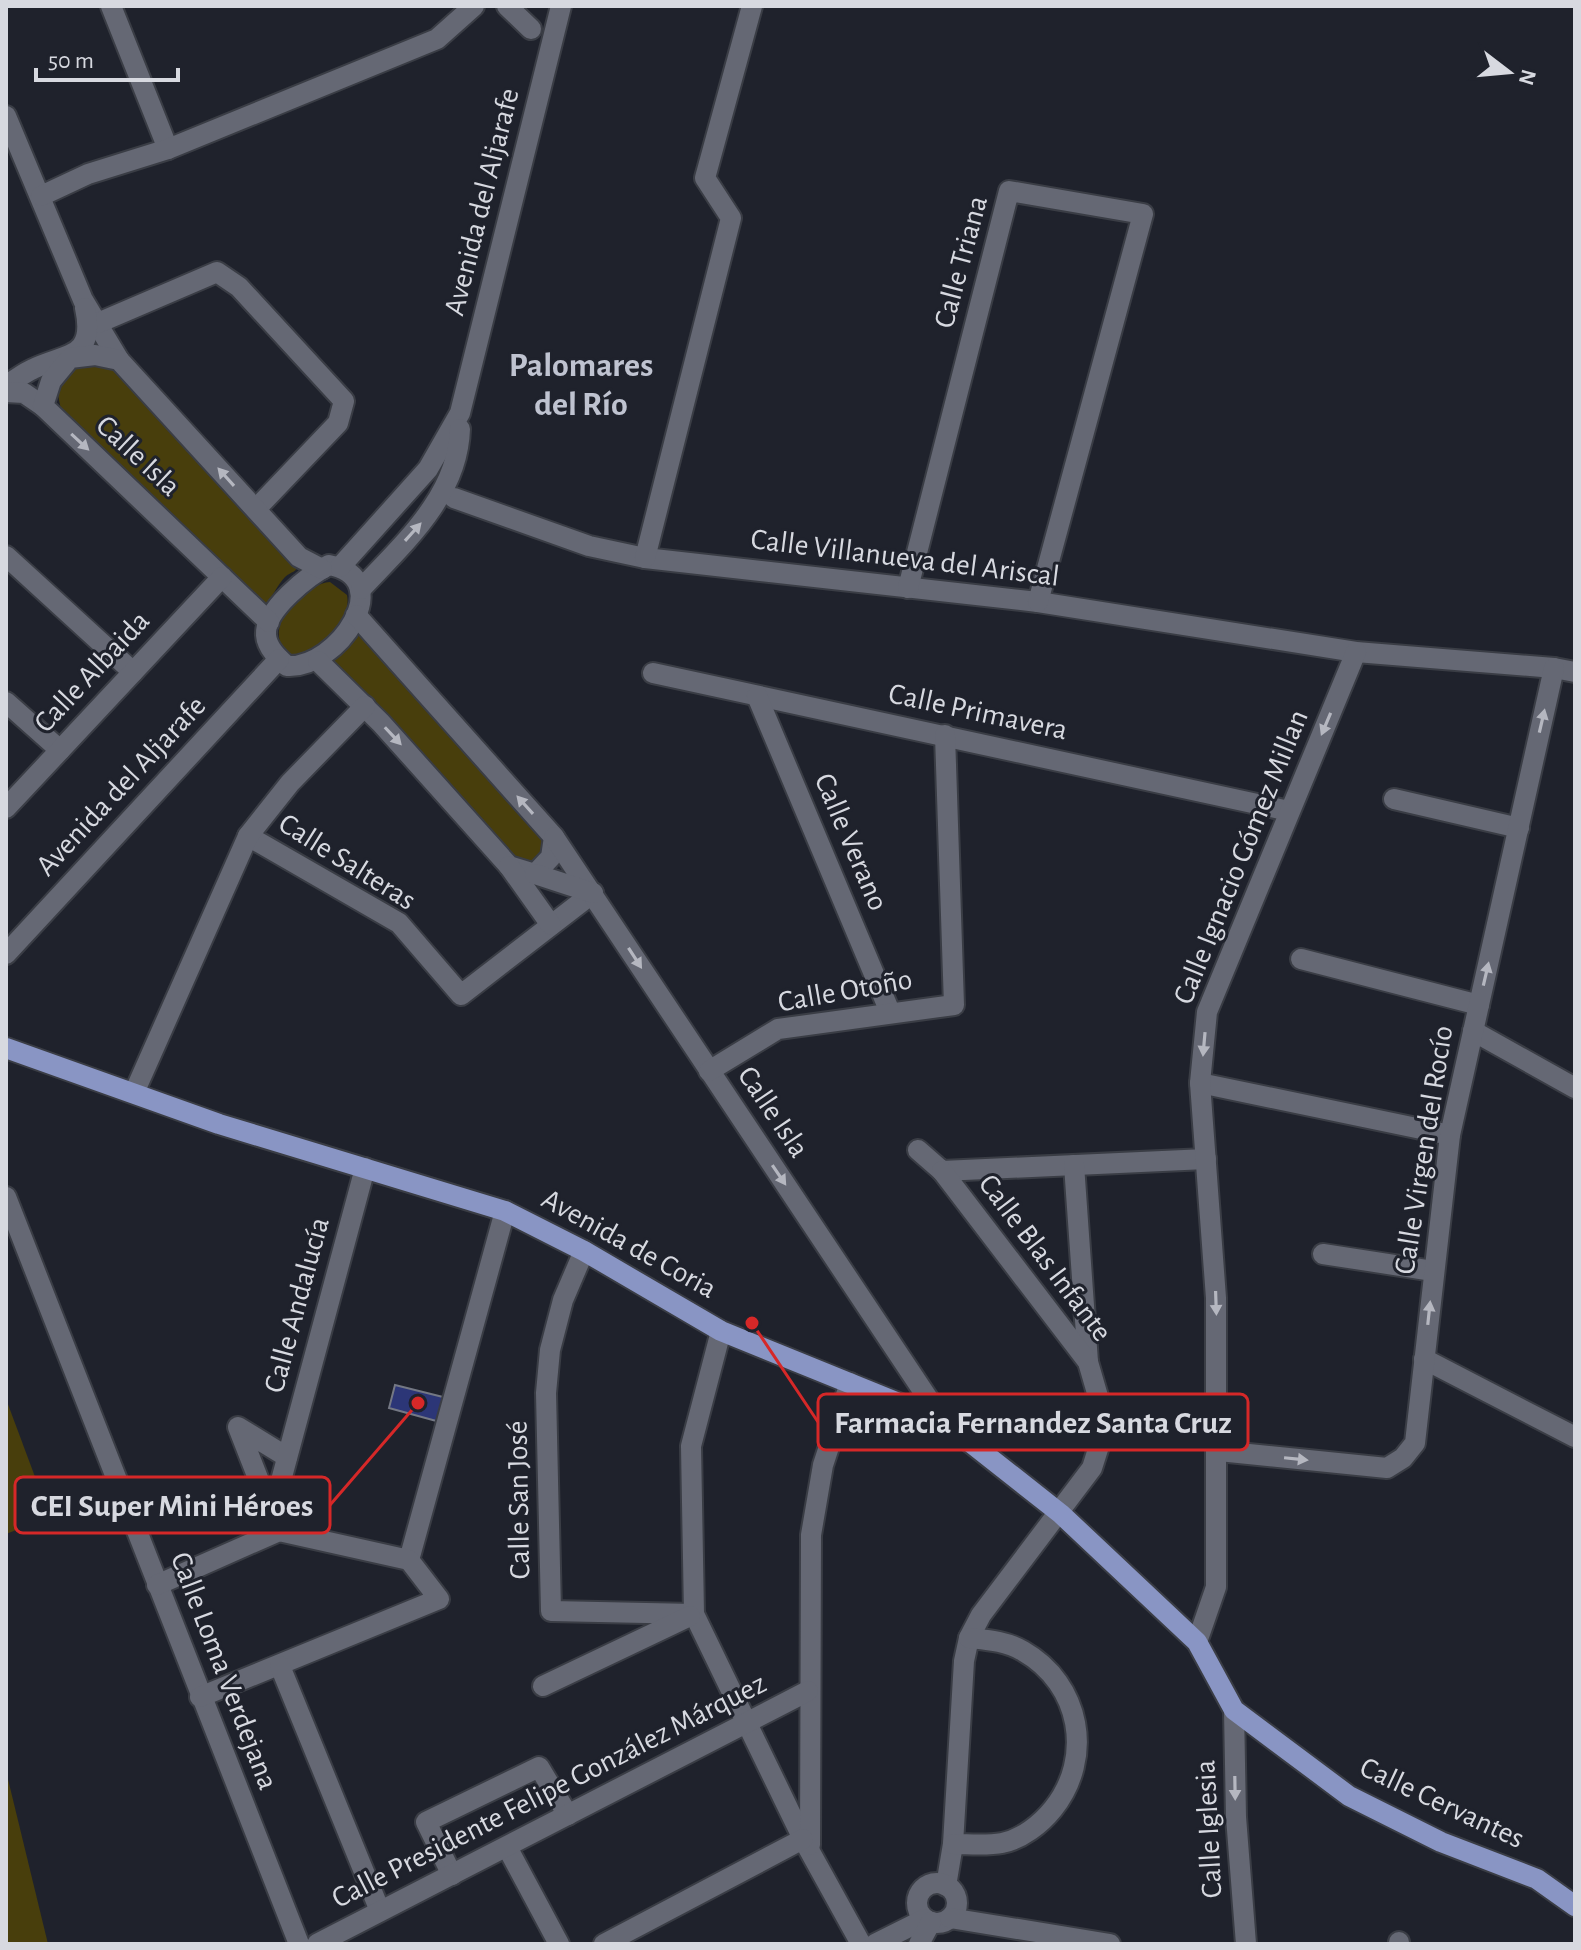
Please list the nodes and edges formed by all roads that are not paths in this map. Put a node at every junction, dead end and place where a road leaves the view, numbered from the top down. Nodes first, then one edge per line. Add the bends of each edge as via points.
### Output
1 (111, 6) edge
2 (474, 6) edge
3 (507, 6) edge
4 (561, 6) edge
5 (752, 6) edge
6 (531, 29) dead end
7 (6, 116) edge
8 (10, 139) edge
9 (168, 149) junction
10 (41, 196) junction
11 (83, 300) junction
12 (98, 323) junction
13 (70, 358) junction
14 (119, 360) junction
15 (6, 385) edge
16 (6, 392) edge
17 (43, 406) junction
18 (460, 413) junction
19 (454, 498) dead end
20 (256, 509) junction
21 (6, 556) edge
22 (645, 558) junction
23 (331, 568) junction
24 (222, 577) junction
25 (908, 588) junction
26 (361, 589) junction
27 (1038, 602) junction
28 (356, 615) junction
29 (269, 622) junction
30 (1356, 652) junction
31 (279, 659) junction
32 (318, 661) junction
33 (1554, 668) junction
34 (133, 672) junction
35 (1575, 672) edge
36 (653, 673) dead end
37 (757, 696) junction
38 (6, 702) edge
39 (365, 706) junction
40 (945, 735) junction
41 (60, 750) junction
42 (1394, 799) dead end
43 (6, 808) edge
44 (1289, 811) junction
45 (1519, 828) junction
46 (248, 836) junction
47 (554, 837) junction
48 (509, 866) junction
49 (535, 874) junction
50 (593, 893) junction
51 (551, 925) junction
52 (6, 954) edge
53 (1301, 959) dead end
54 (1479, 1005) junction
55 (890, 1012) junction
56 (1473, 1031) junction
57 (6, 1048) edge
58 (709, 1071) junction
59 (1200, 1083) junction
60 (1575, 1088) edge
61 (134, 1093) junction
62 (1450, 1135) junction
63 (918, 1150) dead end
64 (1206, 1159) junction
65 (1074, 1165) junction
66 (365, 1168) junction
67 (942, 1171) junction
68 (6, 1197) edge
69 (505, 1211) junction
70 (584, 1251) junction
71 (1323, 1254) dead end
72 (1433, 1271) junction
73 (721, 1331) junction
74 (1424, 1359) junction
75 (1088, 1362) junction
76 (850, 1383) junction
77 (943, 1421) junction
78 (1575, 1437) edge
79 (1219, 1451) junction
80 (287, 1457) junction
81 (1061, 1514) junction
82 (276, 1523) junction
83 (409, 1560) junction
84 (157, 1585) junction
85 (694, 1614) junction
86 (969, 1638) junction
87 (1197, 1642) junction
88 (280, 1666) junction
89 (543, 1686) dead end
90 (808, 1691) junction
91 (200, 1697) junction
92 (1234, 1710) junction
93 (747, 1723) junction
94 (568, 1815) junction
95 (953, 1844) junction
96 (807, 1845) junction
97 (507, 1847) junction
98 (452, 1875) junction
99 (946, 1886) junction
100 (1575, 1906) edge
101 (380, 1911) junction
102 (935, 1920) junction
103 (1079, 1940) edge
104 (299, 1944) edge
105 (317, 1944) edge
106 (559, 1944) edge
107 (604, 1944) edge
108 (861, 1944) edge
109 (875, 1944) edge
110 (919, 1944) edge
111 (1110, 1944) edge
112 (1246, 1944) edge

1 - 9 street
2 - 9 street via 437,39
3 - 6 street
4 - 18 street, Avenida del Aljarafe
5 - 22 street via 705,178 731,218
7 - 8 street, Calle Isla
8 - 10 street, Calle Isla
9 - 10 street via 88,174
10 - 11 street, Calle Isla
11 - 12 street, Calle Isla
11 - 13 street via 89,326
12 - 14 street, Calle Isla
12 - 20 street via 217,272 239,287 344,401 338,423
13 - 14 street via 95,355
13 - 15 street via 34,368
13 - 17 street via 51,381
20 -> 14 street, Calle Isla
16 - 17 street via 24,393
17 -> 24 street, Calle Isla
18 - 23 street, Avenida del Aljarafe via 428,469
26 -> 18 street, Avenida del Aljarafe via 431,512 454,458
19 - 22 street, Calle Villanueva del Ariscal via 589,546
20 - 23 street, Calle Isla via 299,557
21 - 34 street
22 - 25 street, Calle Villanueva del Ariscal
23 - 26 street
23 - 29 street, Avenida del Aljarafe via 291,591
24 - 29 street, Calle Isla
24 - 34 street, Calle Albaida
25 - 27 street, Calle Villanueva del Ariscal
25 - 27 street, Calle Triana via 1009,191 1143,214
26 - 28 street
27 - 30 street, Calle Villanueva del Ariscal
28 - 32 street
47 -> 28 street, Calle Isla
29 - 31 street via 266,634
30 - 33 street
30 -> 44 street, Calle Ignacio Gómez Millan
31 - 32 street via 301,667
31 - 52 street, Avenida del Aljarafe
32 - 39 street
33 - 35 street
45 -> 33 street, Calle Virgen del Rocío
34 - 41 street, Calle Albaida
36 - 37 street, Calle Primavera
37 - 40 street, Calle Primavera
37 - 55 street, Calle Verano
38 - 41 street
39 - 46 street via 290,783
39 -> 48 street
40 - 44 street, Calle Primavera
40 - 55 street, Calle Otoño via 954,1005
41 - 43 street, Calle Albaida
42 - 45 street
44 -> 59 street, Calle Ignacio Gómez Millan via 1207,1012
54 -> 45 street, Calle Virgen del Rocío
46 - 51 street, Calle Salteras via 399,923 461,995
46 - 61 street
47 - 49 street via 551,857
47 - 50 street, Calle Isla
48 - 49 street
48 - 51 street
49 - 50 street
50 - 51 street, Calle Salteras
50 -> 58 street, Calle Isla
53 - 54 street
54 - 56 street, Calle Virgen del Rocío
55 - 58 street, Calle Otoño via 778,1029
56 - 60 street
56 - 62 street, Calle Virgen del Rocío
57 - 61 main road, Avenida de Coria
58 -> 77 street, Calle Isla
59 - 62 street
59 - 64 street, Calle Ignacio Gómez Millan
61 - 66 main road, Avenida de Coria
62 - 72 street, Calle Virgen del Rocío
63 - 67 street, Calle Blas Infante
64 - 65 street, Calle Blas Infante
64 -> 79 street, Calle Ignacio Gómez Millan
65 - 67 street, Calle Blas Infante
65 - 75 street
66 - 69 main road, Avenida de Coria
66 - 80 street, Calle Andalucía
67 - 75 street, Calle Blas Infante
68 - 84 street, Calle Loma Verdejana
69 - 70 main road, Avenida de Coria
69 - 83 street
70 - 73 main road, Avenida de Coria
70 - 85 street, Calle San José via 563,1300 546,1393 551,1611
71 - 72 street
74 -> 72 street, Calle Virgen del Rocío
73 - 76 main road, Avenida de Coria
73 - 85 street via 691,1446
74 - 78 street
79 -> 74 street, Calle Virgen del Rocío via 1387,1468 1415,1443
75 - 81 street, Calle Blas Infante via 1106,1424 1092,1468
76 - 77 main road, Avenida de Coria
76 - 90 street via 823,1465 811,1535
77 - 81 main road, Avenida de Coria
79 - 87 street, Calle Ignacio Gómez Millan via 1216,1587
80 - 82 street, Calle Andalucía
80 - 82 street, Calle Andalucía via 238,1427
81 - 86 street, Calle Blas Infante via 981,1615
81 - 87 main road, Avenida de Coria
82 - 83 street
82 - 84 street
83 - 88 street via 439,1599
84 - 91 street, Calle Loma Verdejana
85 - 89 street
85 - 93 street
86 - 95 street
86 - 95 street via 1021,1649 1059,1681 1077,1727 1078,1754 1060,1800 1025,1834 1002,1843
87 - 92 main road, Calle Cervantes
88 - 91 street
88 - 101 street
90 - 93 street, Calle Presidente Felipe González Márquez
90 - 96 street
91 - 104 street, Calle Loma Verdejana
92 - 100 main road, Calle Cervantes via 1349,1796 1441,1842 1537,1879
92 -> 112 street, Calle Iglesia
93 - 94 street, Calle Presidente Felipe González Márquez
93 - 96 street
94 - 97 street, Calle Presidente Felipe González Márquez
94 - 98 street via 539,1767 426,1822
95 - 99 street
96 - 107 street
96 - 108 street
97 - 98 street, Calle Presidente Felipe González Márquez
97 - 106 street
98 - 101 street, Calle Presidente Felipe González Márquez
99 - 102 street via 957,1901
99 - 102 street via 934,1884 919,1894 918,1907
101 - 105 street, Calle Presidente Felipe González Márquez
102 - 103 street
102 - 109 street
102 - 110 street
103 - 111 street

